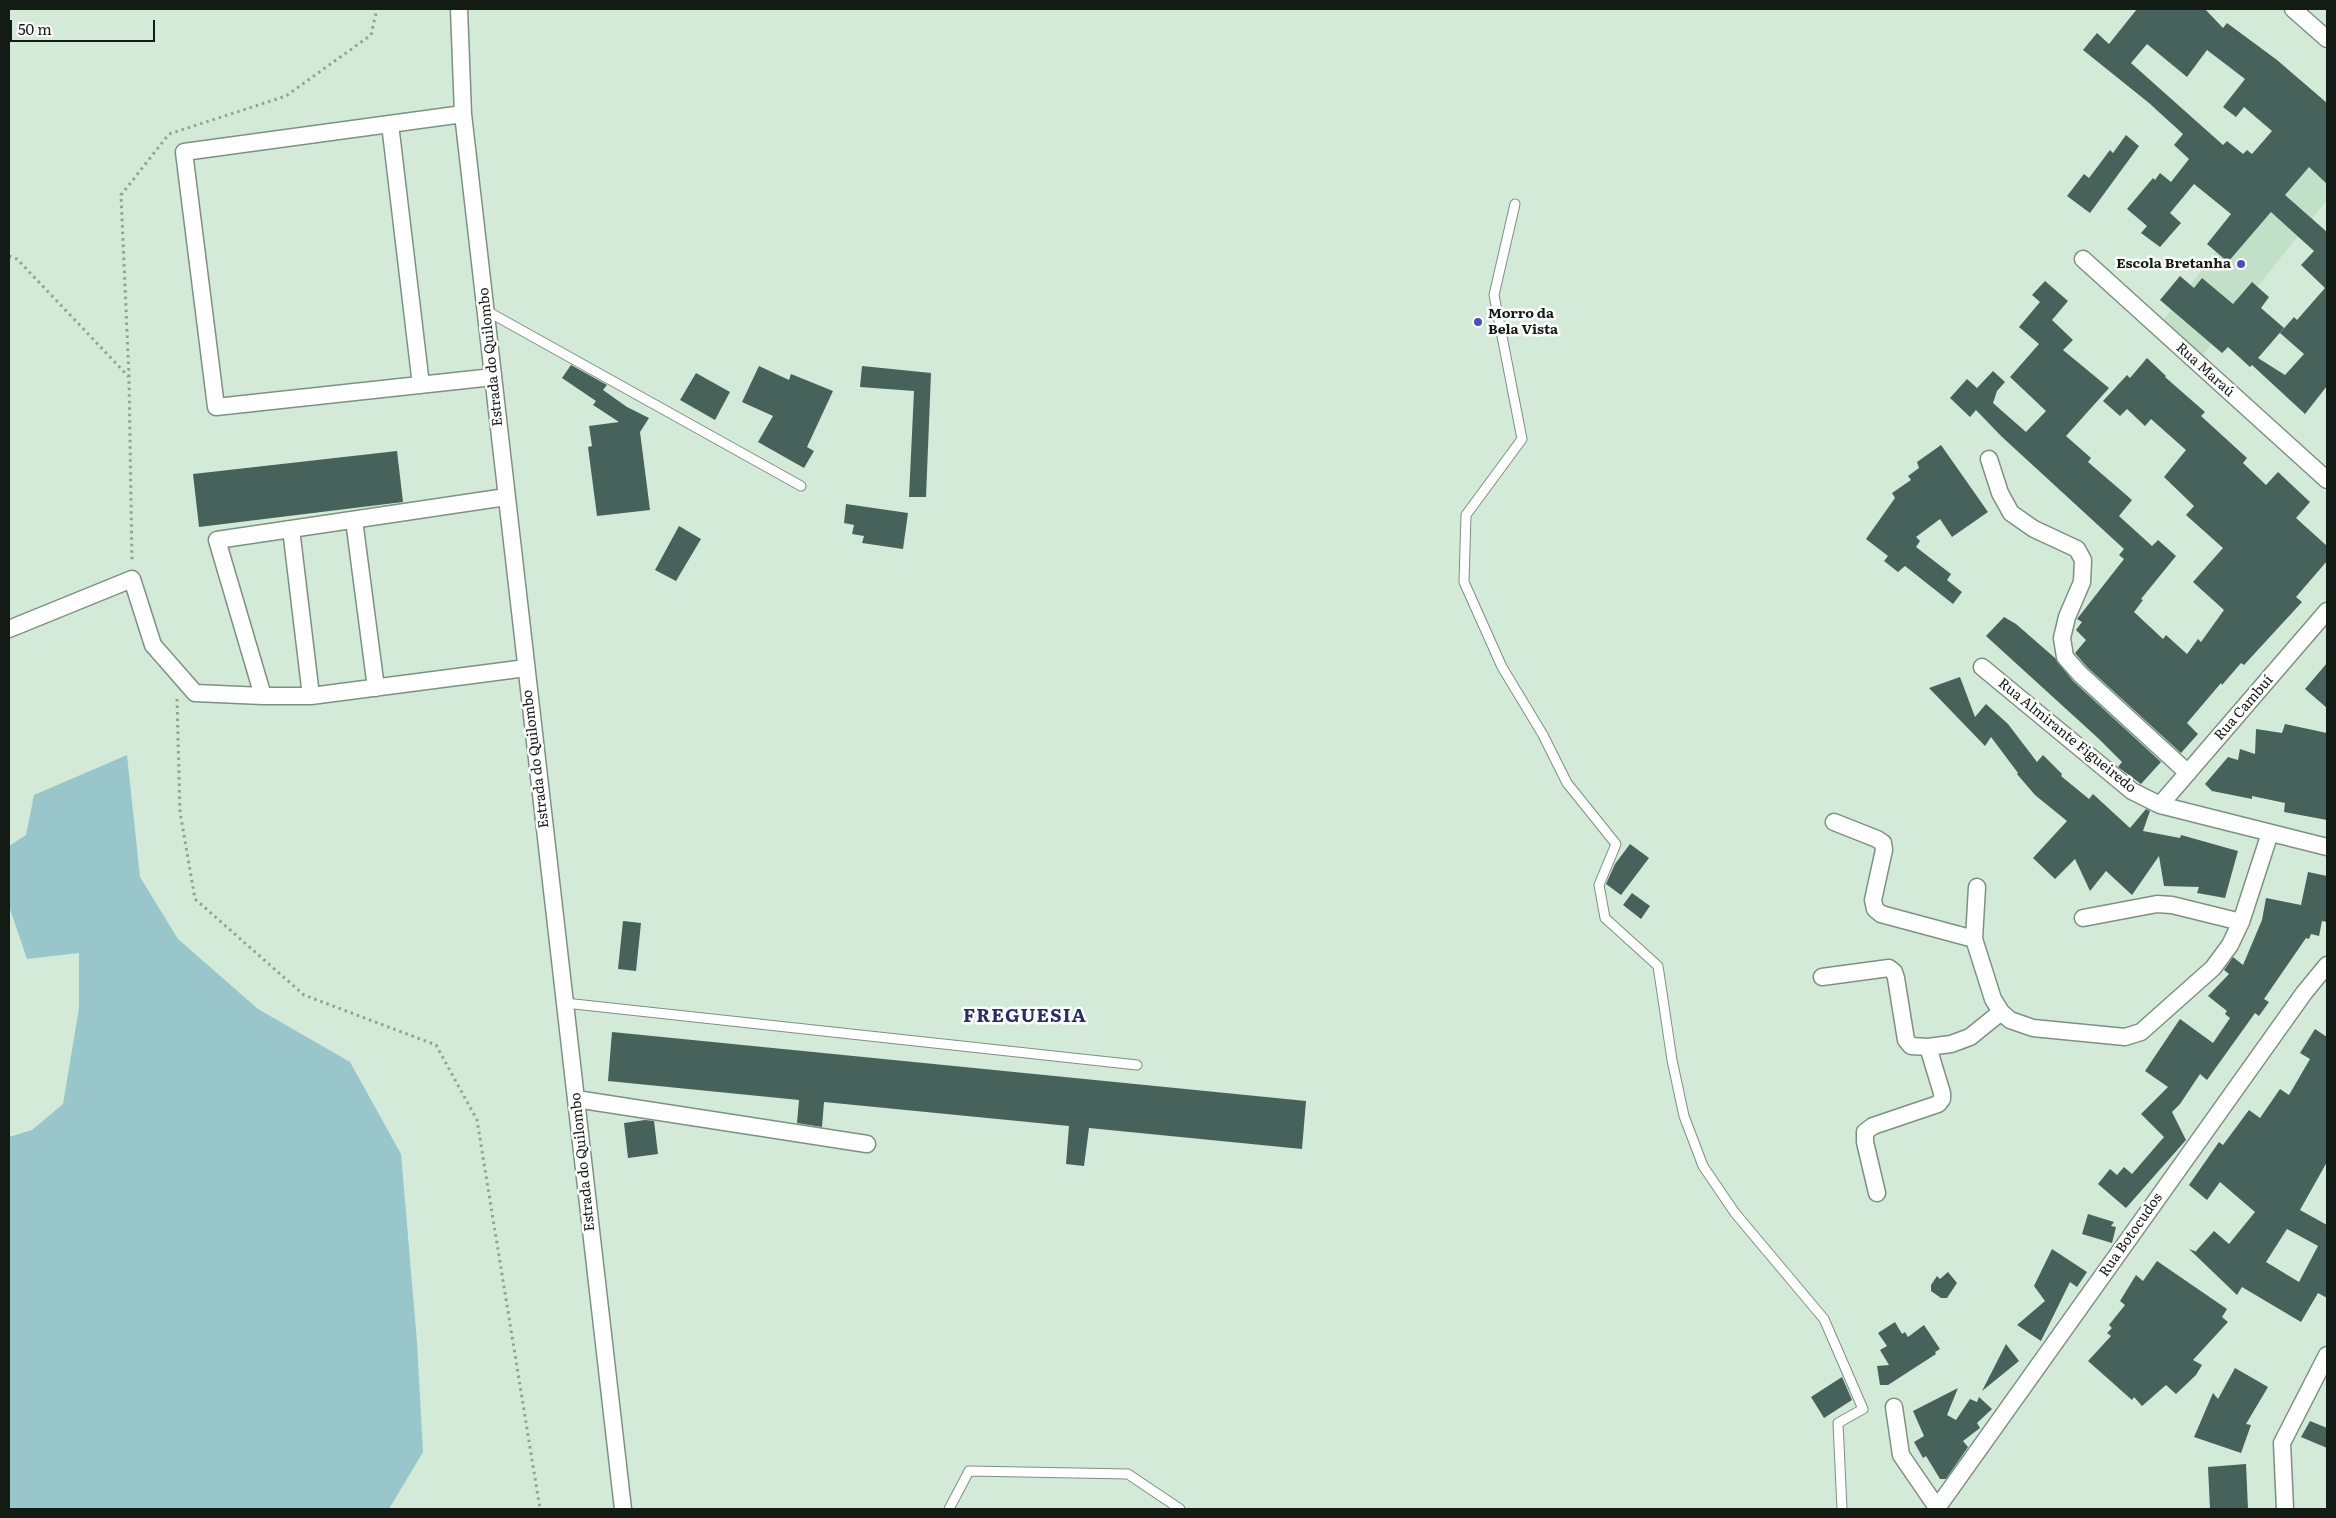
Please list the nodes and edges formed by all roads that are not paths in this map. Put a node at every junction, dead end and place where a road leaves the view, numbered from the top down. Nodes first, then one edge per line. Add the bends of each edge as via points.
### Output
1 (459, 9) edge
2 (2293, 9) edge
3 (2327, 39) edge
4 (463, 114) junction
5 (390, 124) junction
6 (1515, 204) dead end
7 (2083, 259) dead end
8 (485, 310) junction
9 (493, 378) junction
10 (421, 385) junction
11 (1989, 459) dead end
12 (2327, 480) edge
13 (801, 486) dead end
14 (506, 497) junction
15 (354, 520) junction
16 (291, 529) junction
17 (2327, 611) edge
18 (9, 629) edge
19 (1982, 667) dead end
20 (526, 668) junction
21 (376, 688) junction
22 (262, 696) junction
23 (311, 696) junction
24 (2188, 773) junction
25 (2160, 805) junction
26 (1834, 822) dead end
27 (2270, 833) junction
28 (2327, 847) edge
29 (1977, 887) dead end
30 (2083, 918) dead end
31 (2241, 922) junction
32 (1974, 939) junction
33 (2327, 965) edge
34 (1822, 977) dead end
35 (565, 1003) junction
36 (2001, 1012) junction
37 (1928, 1047) junction
38 (1137, 1065) dead end
39 (576, 1099) junction
40 (867, 1144) dead end
41 (1877, 1193) dead end
42 (2327, 1354) edge
43 (1894, 1407) dead end
44 (622, 1509) edge
45 (949, 1509) edge
46 (1180, 1509) edge
47 (1842, 1509) edge
48 (1938, 1509) edge
49 (2285, 1509) edge

1 - 4 street, Estrada do Quilombo
2 - 3 street
4 - 5 street
4 - 8 street, Estrada do Quilombo
5 - 10 street
5 - 10 street via 184,152 185,162 216,407
6 - 47 lane via 1494,295 1522,439 1466,515 1464,582 1502,667 1543,735 1567,783 1616,844 1599,885 1605,918 1658,966 1684,1116 1703,1166 1735,1213 1824,1319 1863,1409 1838,1423
7 - 12 street, Rua Maraú
8 - 9 street, Estrada do Quilombo
8 - 13 lane
9 - 10 street
9 - 14 street, Estrada do Quilombo
11 - 24 street via 2000,493 2011,513 2077,549 2083,560 2082,582 2062,638 2065,657
14 - 15 street
14 - 20 street, Estrada do Quilombo
15 - 16 street
15 - 21 street
16 - 22 street via 217,540
16 - 23 street
17 - 24 street, Rua Cambuí
18 - 22 street via 132,580 153,645 195,693
19 - 25 street, Rua Almirante Figueiredo via 2132,790
20 - 21 street
20 - 35 street, Estrada do Quilombo
21 - 23 street
22 - 23 street
24 - 25 street, Rua Cambuí
25 - 27 street, Rua Almirante Figueiredo
26 - 32 street via 1883,843 1873,900 1881,914
27 - 28 street, Rua Almirante Figueiredo
27 - 31 street
29 - 32 street
30 - 31 street via 2158,904
31 - 36 street via 2230,945 2213,968 2142,1032 2109,1037 2033,1028 2010,1020
32 - 36 street via 1993,999
33 - 48 street, Rua Botocudos
34 - 37 street via 1889,968 1896,978 1906,1040 1911,1046
35 - 38 lane
35 - 39 street, Estrada do Quilombo
36 - 37 street via 1970,1037
37 - 41 street via 1942,1099 1938,1104 1873,1126 1865,1132
39 - 40 street
39 - 44 street, Estrada do Quilombo
42 - 49 street via 2282,1443
43 - 48 street via 1901,1455
45 - 46 lane via 969,1471 1128,1474

